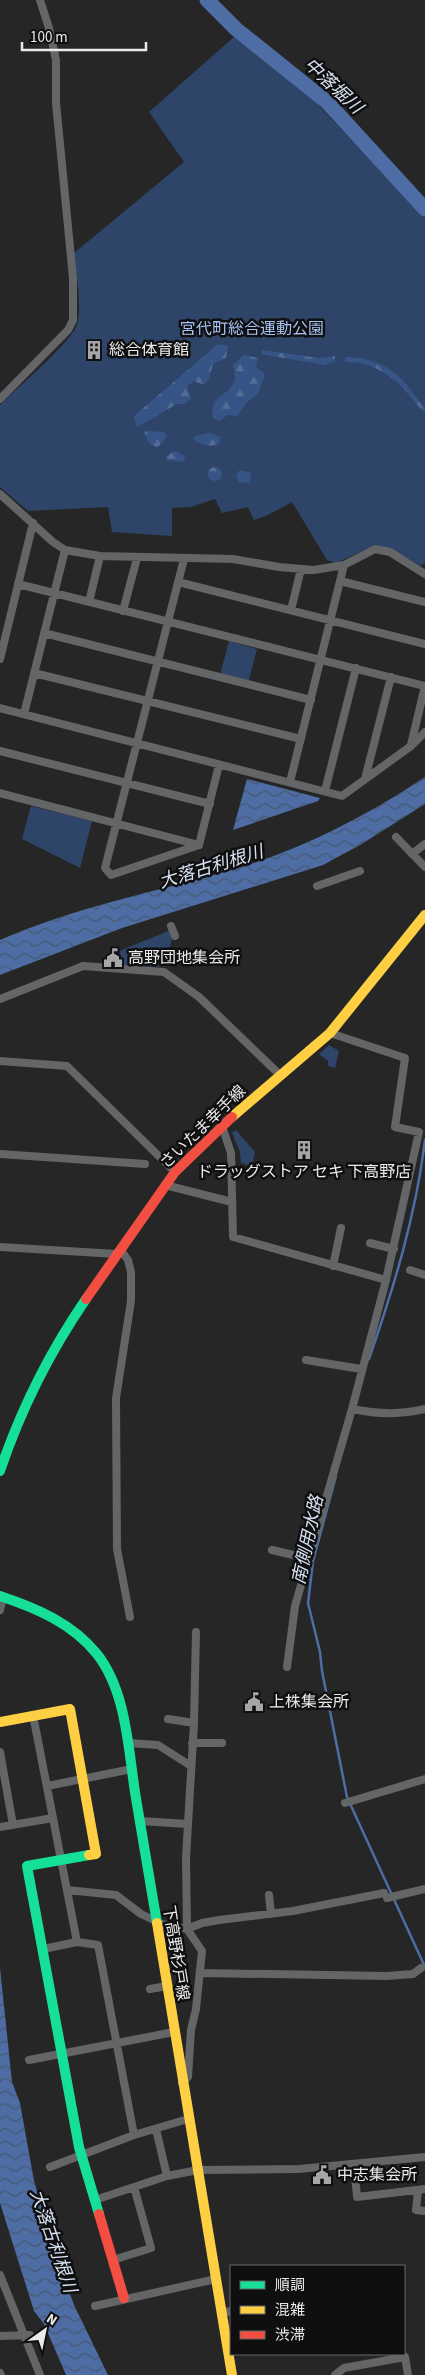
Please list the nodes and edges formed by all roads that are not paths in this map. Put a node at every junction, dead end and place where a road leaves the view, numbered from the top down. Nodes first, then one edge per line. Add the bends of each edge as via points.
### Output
1 (40, 0) edge
2 (0, 399) edge
3 (0, 494) edge
4 (33, 523) junction
5 (65, 550) junction
6 (100, 556) junction
7 (138, 558) junction
8 (184, 558) junction
9 (344, 565) junction
10 (301, 569) junction
11 (423, 571) edge
12 (340, 581) junction
13 (178, 582) junction
14 (18, 584) junction
15 (54, 593) junction
16 (89, 602) junction
17 (425, 602) edge
18 (291, 610) junction
19 (124, 611) junction
20 (331, 620) junction
21 (167, 622) junction
22 (44, 633) junction
23 (425, 644) edge
24 (0, 659) edge
25 (321, 660) junction
26 (157, 662) junction
27 (356, 668) junction
28 (34, 673) junction
29 (391, 677) junction
30 (425, 686) edge
31 (311, 700) junction
32 (147, 701) junction
33 (0, 708) edge
34 (24, 714) junction
35 (425, 732) edge
36 (301, 739) junction
37 (136, 743) junction
38 (410, 746) junction
39 (0, 751) edge
40 (219, 765) junction
41 (366, 780) junction
42 (290, 782) junction
43 (126, 783) junction
44 (325, 791) junction
45 (0, 793) edge
46 (210, 804) junction
47 (116, 823) junction
48 (396, 837) dead end
49 (425, 844) edge
50 (199, 845) junction
51 (412, 854) junction
52 (425, 868) edge
53 (360, 871) dead end
54 (317, 886) dead end
55 (425, 915) edge
56 (171, 926) dead end
57 (175, 936) dead end
58 (0, 999) edge
59 (330, 1032) junction
60 (0, 1062) edge
61 (280, 1075) junction
62 (222, 1126) junction
63 (0, 1154) edge
64 (145, 1164) dead end
65 (175, 1172) junction
66 (165, 1185) junction
67 (232, 1202) junction
68 (342, 1228) dead end
69 (370, 1243) dead end
70 (0, 1247) edge
71 (394, 1249) junction
72 (118, 1252) junction
73 (333, 1266) junction
74 (410, 1270) dead end
75 (425, 1275) edge
76 (386, 1280) junction
77 (306, 1360) dead end
78 (362, 1369) junction
79 (352, 1408) junction
80 (425, 1409) edge
81 (0, 1471) edge
82 (272, 1550) dead end
83 (310, 1559) junction
84 (1, 1597) edge
85 (0, 1610) edge
86 (130, 1617) dead end
87 (196, 1632) dead end
88 (287, 1667) dead end
89 (33, 1715) junction
90 (168, 1719) dead end
91 (0, 1722) edge
92 (194, 1723) junction
93 (128, 1743) junction
94 (192, 1743) junction
95 (222, 1744) dead end
96 (0, 1752) edge
97 (191, 1766) junction
98 (132, 1769) junction
99 (82, 1778) junction
100 (425, 1779) edge
101 (47, 1786) junction
102 (345, 1804) dead end
103 (53, 1818) junction
104 (140, 1821) junction
105 (187, 1824) junction
106 (14, 1825) junction
107 (0, 1827) edge
108 (61, 1860) junction
109 (425, 1888) edge
110 (66, 1890) junction
111 (270, 1895) dead end
112 (272, 1914) junction
113 (156, 1922) junction
114 (188, 1929) junction
115 (76, 1942) junction
116 (43, 1949) junction
117 (421, 1968) dead end
118 (200, 1973) junction
119 (167, 1986) junction
120 (150, 1989) dead end
121 (174, 2032) junction
122 (116, 2043) junction
123 (62, 2054) junction
124 (29, 2060) dead end
125 (182, 2083) junction
126 (188, 2119) junction
127 (156, 2129) junction
128 (134, 2135) junction
129 (80, 2154) junction
130 (425, 2157) edge
131 (354, 2164) junction
132 (50, 2167) dead end
133 (198, 2170) junction
134 (167, 2176) junction
135 (134, 2187) junction
136 (421, 2189) edge
137 (95, 2200) junction
138 (425, 2211) edge
139 (113, 2260) junction
140 (0, 2275) edge
141 (216, 2279) junction
142 (124, 2298) junction
143 (95, 2306) dead end
144 (226, 2312) edge
145 (26, 2335) junction
146 (0, 2336) edge
147 (230, 2354) edge
148 (230, 2355) edge
149 (40, 2375) edge
150 (232, 2375) edge
151 (335, 2375) edge
152 (408, 2375) edge

1 - 2 street via 56,60 56,104 73,278 73,320 68,330
3 - 4 street
4 - 5 street
4 - 14 street
5 - 6 street
5 - 15 street
6 - 7 street
6 - 16 street
7 - 8 street
7 - 19 street
8 - 10 street via 233,559
8 - 13 street
9 - 10 street
9 - 11 street via 375,549 390,552
9 - 12 street
10 - 18 street
12 - 17 street
12 - 20 street
13 - 18 street
13 - 21 street
14 - 15 street
14 - 24 street
15 - 16 street
15 - 22 street
16 - 19 street
18 - 20 street
19 - 21 street
20 - 23 street
20 - 25 street
21 - 25 street
21 - 26 street
22 - 26 street
22 - 28 street
25 - 27 street
25 - 31 street
26 - 31 street
26 - 32 street
27 - 29 street
27 - 44 street
28 - 32 street
28 - 34 street
29 - 30 street
29 - 41 street
30 - 38 street
31 - 36 street
32 - 36 street
32 - 37 street
33 - 34 street
34 - 37 street
35 - 38 street
36 - 42 street
37 - 40 street
37 - 43 street
38 - 41 street
39 - 43 street
40 - 42 street
40 - 46 street
41 - 44 street via 342,796
42 - 44 street
43 - 46 street
43 - 47 street
45 - 47 street
46 - 50 street
47 - 50 street
47 - 50 street via 105,868 111,875
48 - 51 street
49 - 51 street
51 - 52 street
53 - 54 street
55 - 59 main road, さいたま幸手線
56 - 57 street
58 - 61 street via 83,966 164,972 199,997
59 - 61 main road, さいたま幸手線
59 - 71 street via 405,1058 395,1127 419,1132
60 - 65 street via 67,1066
61 - 62 main road, さいたま幸手線
62 - 65 main road, さいたま幸手線
62 - 67 street via 230,1153
63 - 64 street
65 - 66 main road, さいたま幸手線
66 - 67 street
66 - 72 main road, さいたま幸手線
67 - 73 street via 233,1237
68 - 73 street
69 - 71 street
70 - 72 street
71 - 76 street
72 - 81 main road, さいたま幸手線 via 58,1340 15,1426
72 - 86 street via 128,1260 131,1272 131,1301 116,1398 117,1549
73 - 76 street
74 - 75 street
76 - 78 street
77 - 78 street
78 - 79 street
79 - 80 street via 396,1414
79 - 83 street
82 - 83 street
83 - 88 street via 295,1606
84 - 85 street
84 - 93 main road, 下高野杉戸線 via 26,1603 56,1618 81,1636 100,1659 115,1688
87 - 92 street
89 - 91 main road
89 - 99 main road via 70,1709
89 - 101 street
90 - 92 street
92 - 94 street
93 - 97 street via 158,1745
93 - 98 main road, 下高野杉戸線
94 - 95 street
94 - 97 street
96 - 106 street
97 - 105 street
98 - 99 street
98 - 104 main road, 下高野杉戸線
99 - 101 street
99 - 108 main road via 96,1854
100 - 102 street
101 - 103 street
103 - 106 street
103 - 108 street
104 - 105 street
104 - 113 main road, 下高野杉戸線
105 - 114 street
106 - 107 street
108 - 110 street
108 - 116 main road via 27,1866
109 - 112 street
110 - 113 street via 116,1895
110 - 115 street
111 - 112 street
112 - 114 street via 219,1920
113 - 114 street
113 - 119 main road, 下高野杉戸線
114 - 118 street via 202,1951
115 - 116 street
115 - 122 street via 98,1945
116 - 123 main road
117 - 118 street via 413,1974 386,1976
118 - 125 street via 188,2077
119 - 120 street
119 - 121 main road, 下高野杉戸線
121 - 122 street
121 - 125 main road, 下高野杉戸線
122 - 123 street
122 - 128 street
123 - 124 street
123 - 129 main road
125 - 126 main road, 下高野杉戸線
126 - 127 street
126 - 133 main road, 下高野杉戸線
127 - 128 street
127 - 134 street
128 - 129 street
129 - 132 street
129 - 137 main road
130 - 131 street
131 - 133 street via 299,2169
131 - 136 street via 357,2197
133 - 134 street
133 - 141 main road, 下高野杉戸線
134 - 135 street
135 - 137 street
135 - 139 street via 151,2248
136 - 138 street via 416,2210
137 - 139 main road
139 - 142 main road
140 - 145 street
141 - 142 street
141 - 144 main road, 下高野杉戸線
142 - 143 street
144 - 147 main road, 下高野杉戸線
145 - 146 street
145 - 149 street
148 - 150 main road, 下高野杉戸線
151 - 152 street via 344,2368 405,2357

